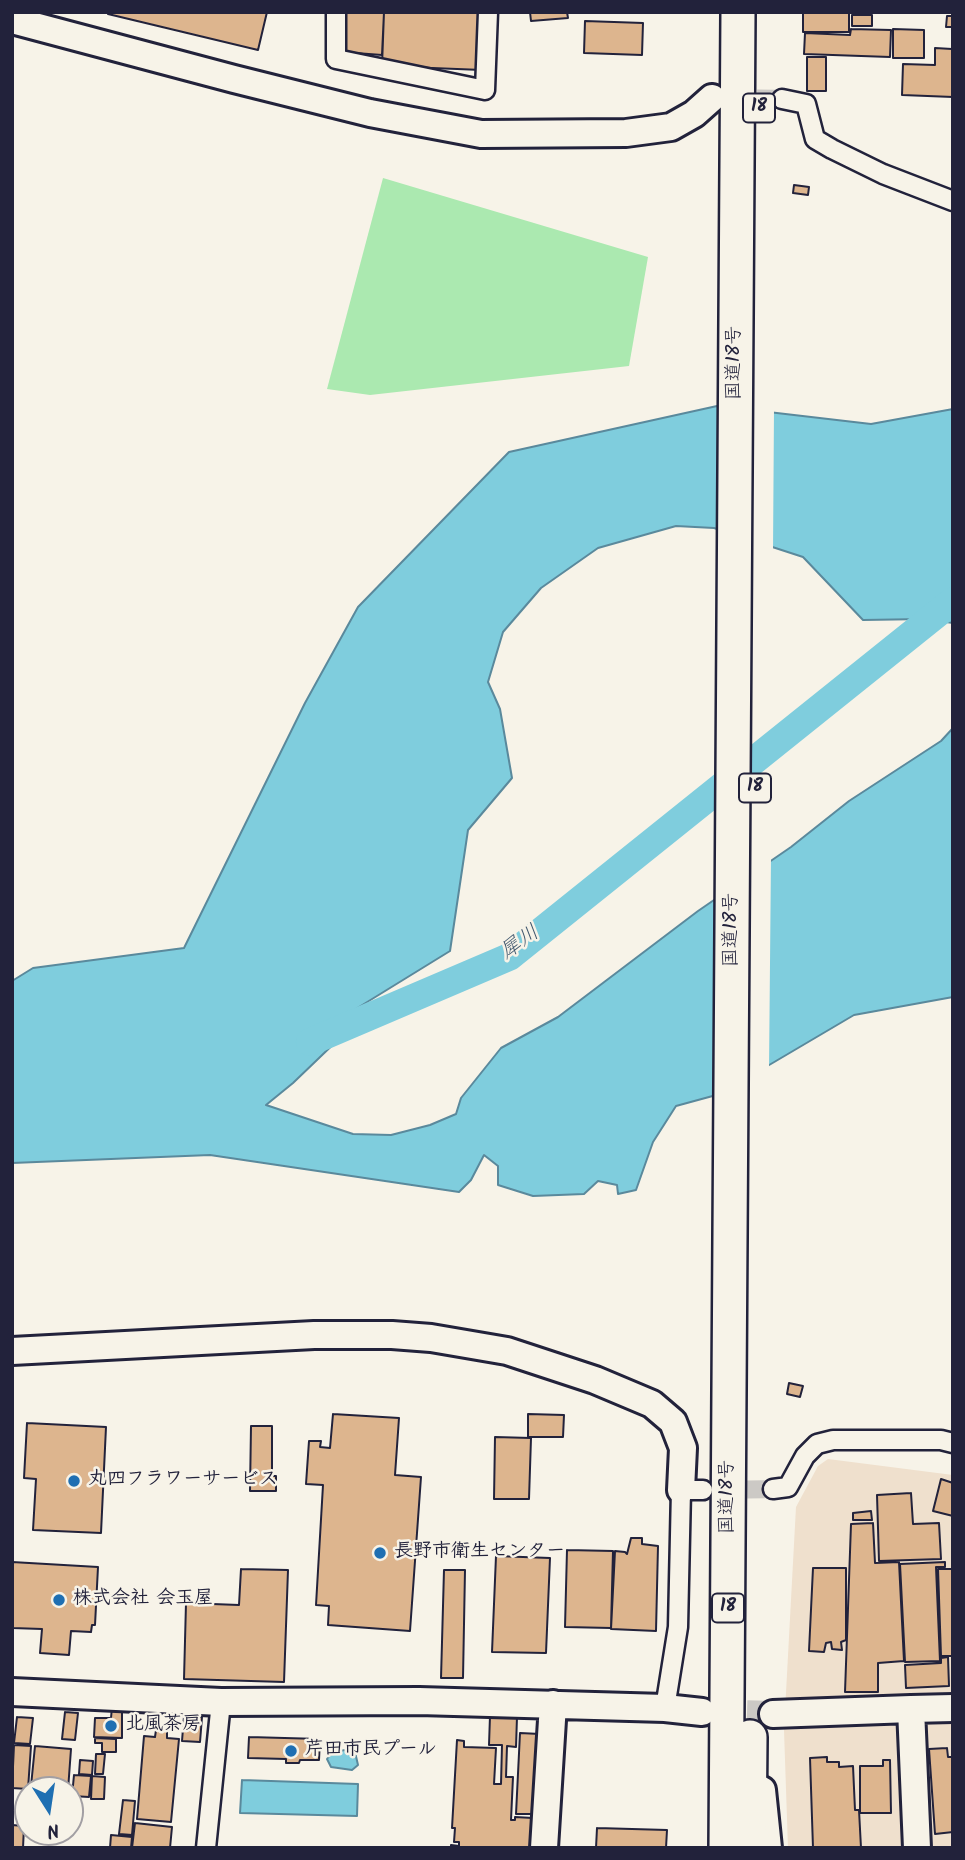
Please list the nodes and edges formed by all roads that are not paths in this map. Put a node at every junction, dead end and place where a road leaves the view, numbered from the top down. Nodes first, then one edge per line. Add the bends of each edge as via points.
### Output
1 (336, 12) edge
2 (488, 12) edge
3 (738, 12) edge
4 (761, 12) edge
5 (12, 20) edge
6 (712, 99) tunnel mouth
7 (782, 99) tunnel mouth
8 (953, 201) edge
9 (748, 202) junction
10 (12, 1351) edge
11 (741, 1370) junction
12 (953, 1443) edge
13 (773, 1489) tunnel mouth
14 (692, 1490) joint
15 (12, 1692) edge
16 (221, 1702) junction
17 (553, 1704) junction
18 (666, 1708) junction
19 (953, 1708) edge
20 (911, 1709) junction
21 (702, 1712) tunnel mouth
22 (773, 1714) tunnel mouth
23 (750, 1761) junction
24 (206, 1848) edge
25 (544, 1848) edge
26 (726, 1848) edge
27 (750, 1848) edge
28 (768, 1848) edge
29 (917, 1848) edge

1 - 2 street via 336,59 485,90
3 - 9 highway, 国道18号 / 18
4 - 9 highway, 国道18号 / 18
5 - 6 street via 370,113 481,134 577,135 671,128
7 - 8 street via 806,104 815,139 883,174
9 - 11 highway, 国道18号 / 18
10 - 14 street via 392,1335 507,1351 652,1404 673,1422
11 - 23 highway, 国道18号 / 18
11 - 26 highway, 国道18号 / 18
12 - 13 street via 833,1440 817,1444 788,1488
14 - 18 street
15 - 16 street
16 - 17 street
16 - 24 street
17 - 18 street
17 - 25 street
18 - 21 street
19 - 20 street
20 - 22 street
20 - 29 street
23 - 27 highway, 国道18号 / 18
23 - 28 street via 760,1772

